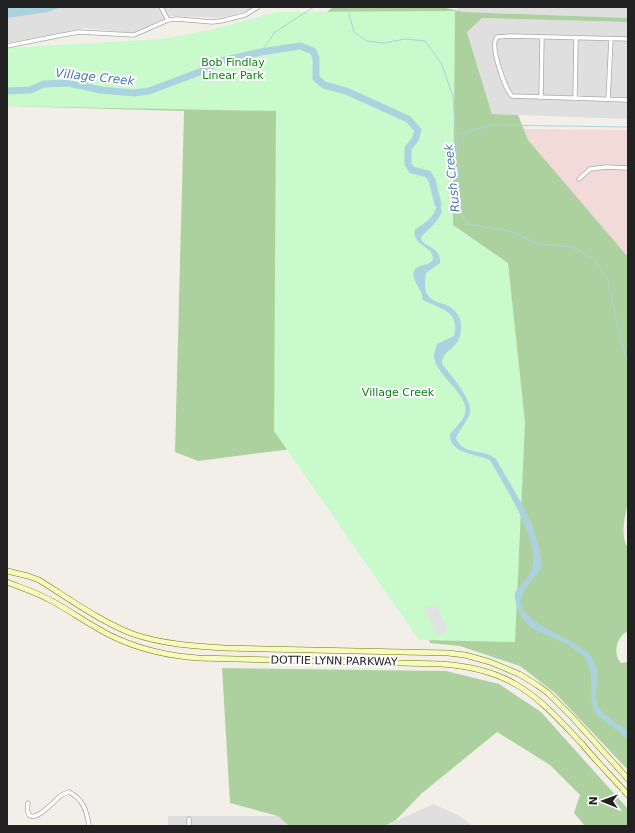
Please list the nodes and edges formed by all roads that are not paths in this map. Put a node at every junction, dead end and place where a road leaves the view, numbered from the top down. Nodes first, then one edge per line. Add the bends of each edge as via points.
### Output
1 (161, 7) edge
2 (258, 7) edge
3 (168, 20) junction
4 (542, 37) junction
5 (576, 38) junction
6 (611, 39) junction
7 (628, 39) edge
8 (7, 46) edge
9 (540, 98) junction
10 (575, 99) junction
11 (608, 100) junction
12 (628, 100) edge
13 (628, 168) edge
14 (579, 179) dead end
15 (7, 571) edge
16 (7, 582) edge
17 (211, 647) junction
18 (448, 653) junction
19 (211, 658) junction
20 (448, 664) junction
21 (628, 779) edge
22 (628, 795) edge
23 (28, 802) dead end
24 (189, 819) dead end
25 (89, 826) edge
26 (189, 826) edge

1 - 3 street
2 - 3 street via 245,15 221,21
3 - 8 street via 134,35 79,32
4 - 5 street
4 - 9 street
4 - 9 street via 497,37 494,41 509,93 515,97
5 - 6 street
5 - 10 street
6 - 7 street
6 - 11 street
9 - 10 street
10 - 11 street
11 - 12 street
13 - 14 street via 606,167 590,170
15 - 17 main road, DOTTIE LYNN PARKWAY via 39,580 133,634 177,645
16 - 19 main road, DOTTIE LYNN PARKWAY via 51,600 119,640 165,654
17 - 18 main road, DOTTIE LYNN PARKWAY
17 - 19 main road
18 - 20 main road
18 - 21 main road, DOTTIE LYNN PARKWAY via 490,662 537,685 573,718
19 - 20 main road, DOTTIE LYNN PARKWAY
20 - 22 main road, DOTTIE LYNN PARKWAY via 478,669 499,676 532,694 568,728
23 - 25 street via 28,818 34,820 49,809 60,796 69,792 82,801
24 - 26 street

